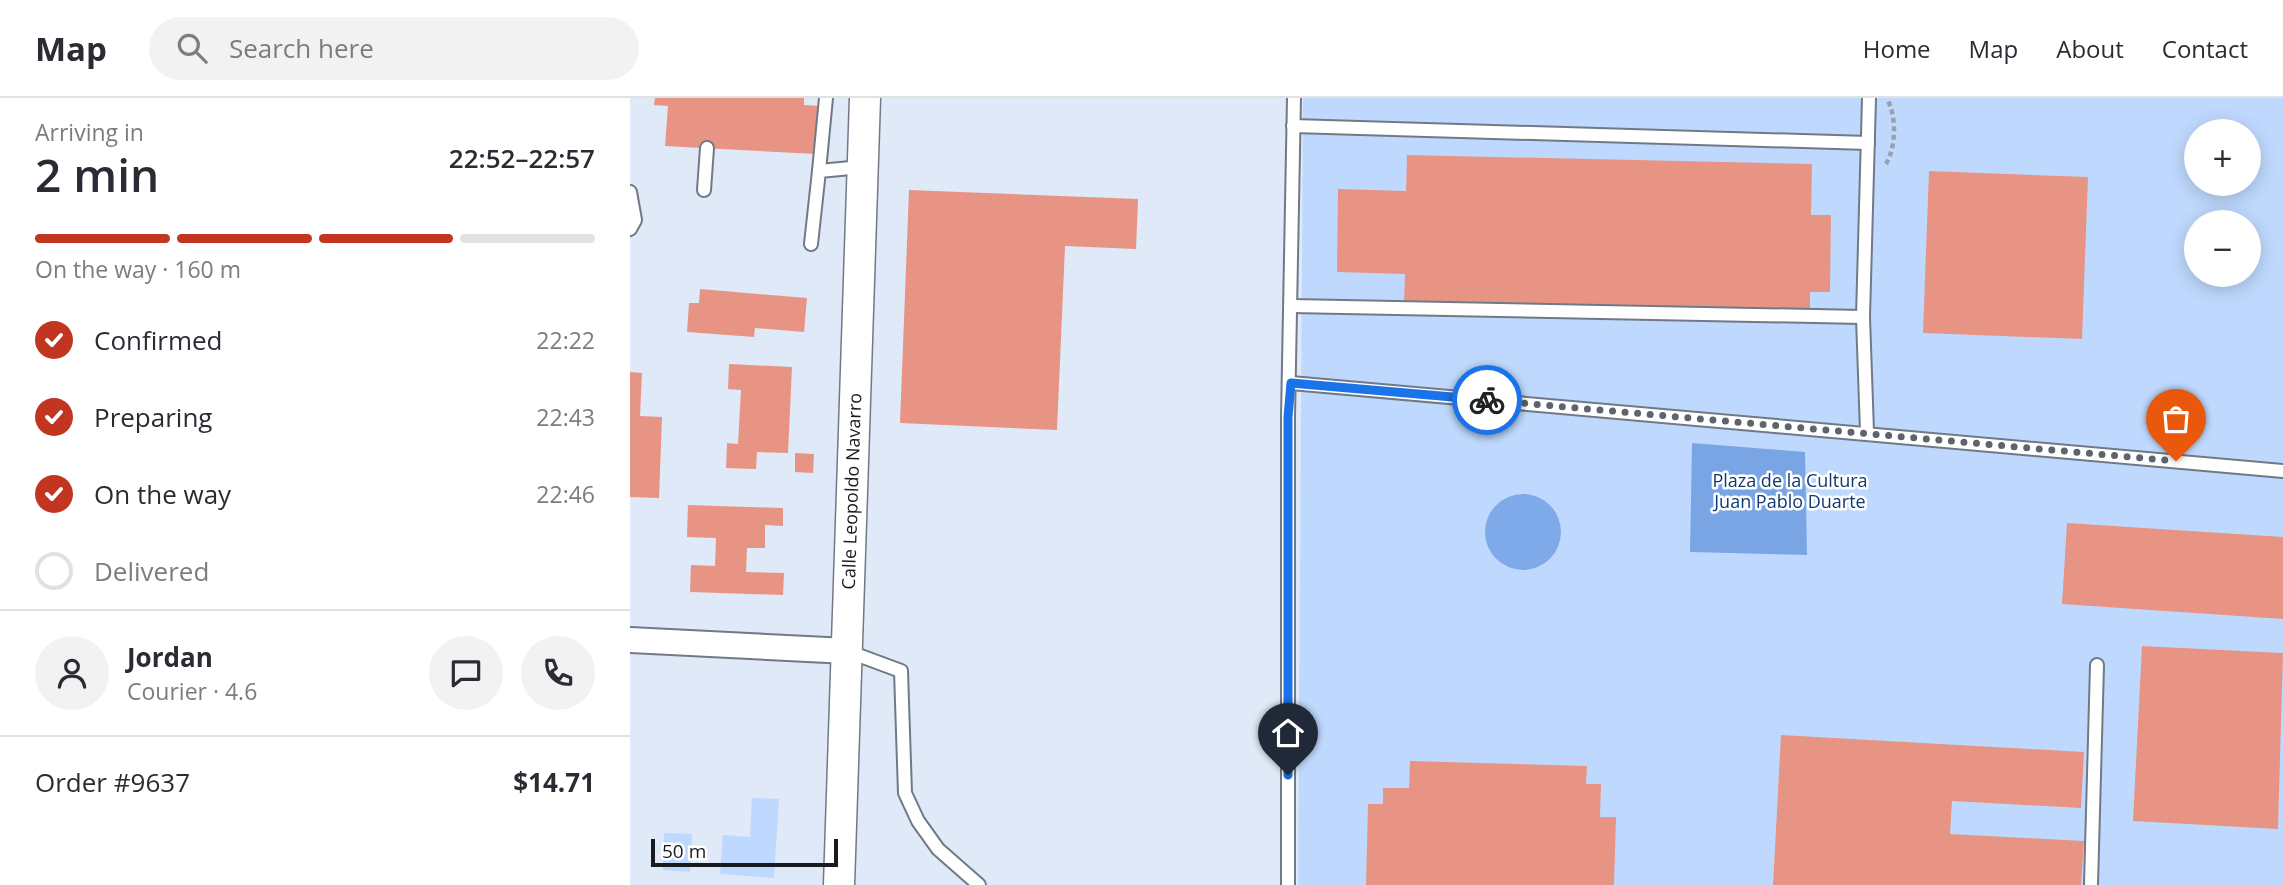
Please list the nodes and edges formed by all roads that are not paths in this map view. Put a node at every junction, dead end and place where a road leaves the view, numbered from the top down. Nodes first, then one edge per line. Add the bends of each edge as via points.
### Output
1 (826, 98) edge
2 (865, 98) edge
3 (1294, 98) edge
4 (1869, 98) edge
5 (1293, 127) junction
6 (1868, 143) junction
7 (707, 148) dead end
8 (863, 167) junction
9 (819, 171) junction
10 (704, 190) dead end
11 (630, 192) edge
12 (630, 229) edge
13 (811, 244) dead end
14 (1290, 306) junction
15 (1863, 317) junction
16 (1291, 383) junction
17 (1867, 432) junction
18 (2283, 471) edge
19 (630, 640) edge
20 (847, 651) junction
21 (2097, 665) dead end
22 (839, 885) edge
23 (979, 885) edge
24 (1288, 885) edge
25 (2091, 885) edge

1 - 9 lane
2 - 8 street, Calle Leopoldo Navarro
3 - 5 lane
4 - 6 lane
5 - 6 lane
5 - 14 lane
6 - 15 lane
7 - 10 lane
8 - 9 lane
8 - 20 street, Calle Leopoldo Navarro
9 - 13 lane
11 - 12 lane via 635,220
14 - 15 lane
14 - 16 lane
15 - 17 lane
16 - 17 lane
16 - 24 lane
17 - 18 lane
19 - 20 street
20 - 22 street, Calle Leopoldo Navarro
20 - 23 lane via 901,671 905,793 938,849
21 - 25 lane

